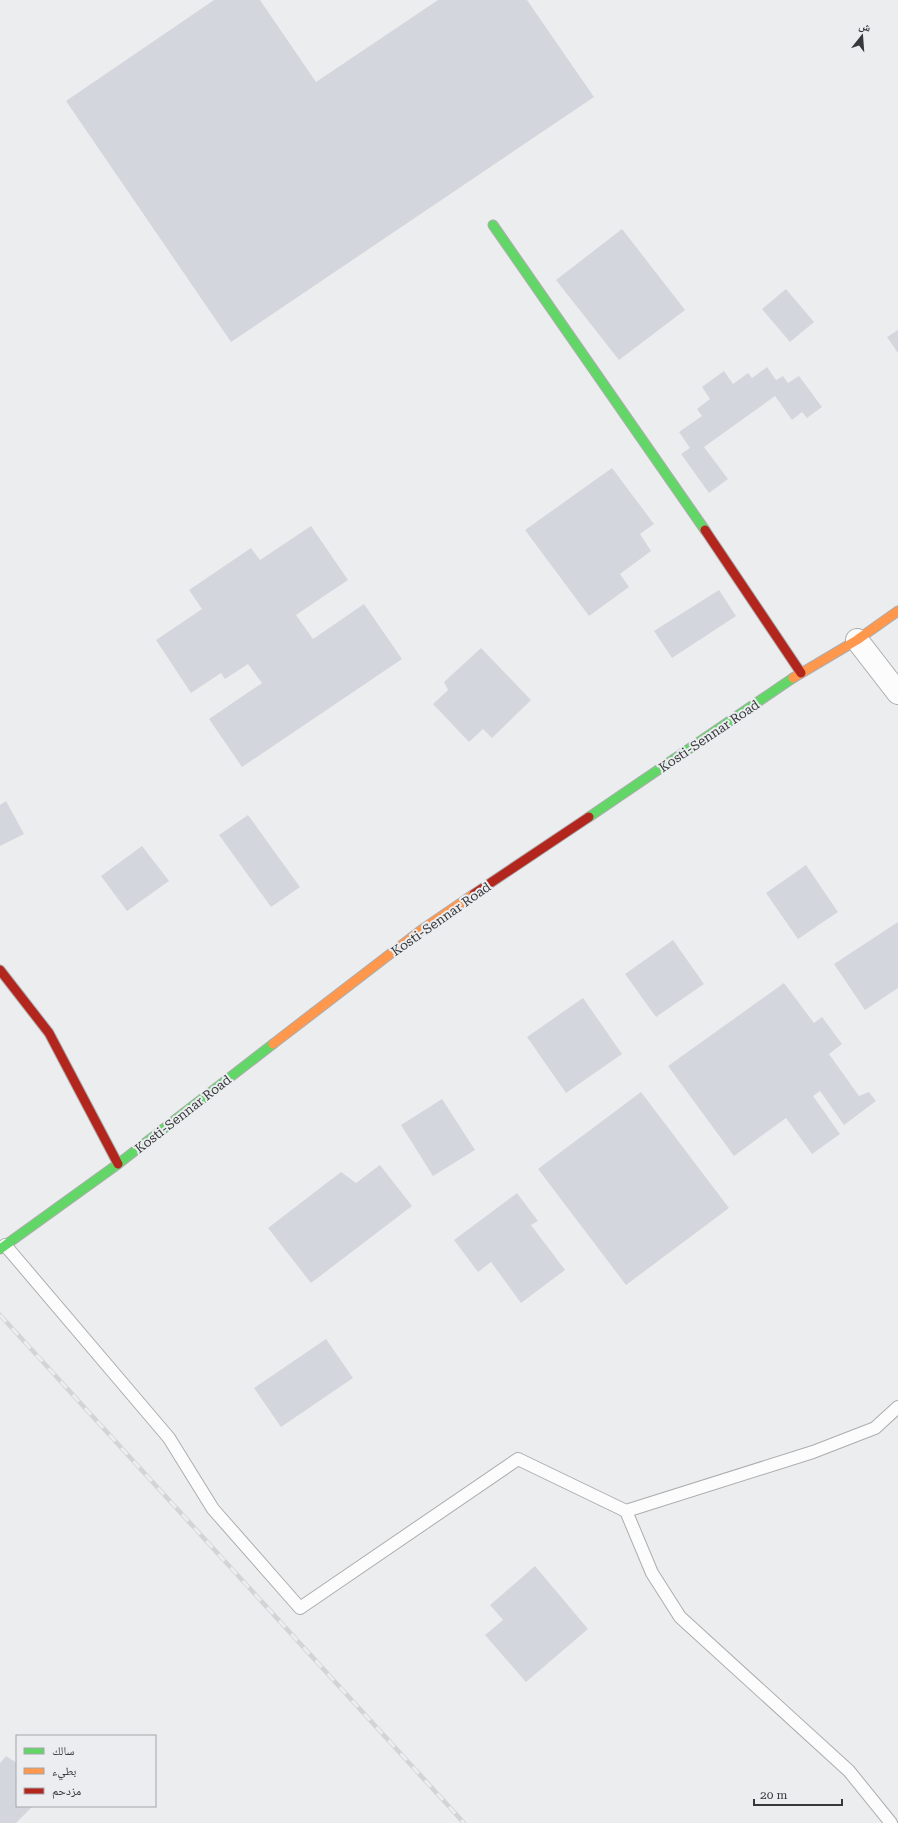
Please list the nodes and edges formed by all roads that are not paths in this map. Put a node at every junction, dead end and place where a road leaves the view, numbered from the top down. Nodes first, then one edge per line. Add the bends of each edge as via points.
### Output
1 (493, 226) dead end
2 (898, 610) edge
3 (857, 640) junction
4 (801, 673) junction
5 (898, 693) edge
6 (0, 970) edge
7 (118, 1164) junction
8 (3, 1247) edge
9 (898, 1406) edge
10 (626, 1511) junction
11 (891, 1823) edge

1 - 4 main road via 694,514
2 - 3 main road, Kosti-Sennar Road
3 - 4 main road, Kosti-Sennar Road
3 - 5 street
4 - 7 main road, Kosti-Sennar Road via 420,931
6 - 7 main road via 49,1033
7 - 8 main road, Kosti-Sennar Road
8 - 10 lane via 169,1438 213,1509 300,1608 518,1459
9 - 10 lane via 875,1428 813,1452
10 - 11 lane via 652,1573 680,1617 849,1771

